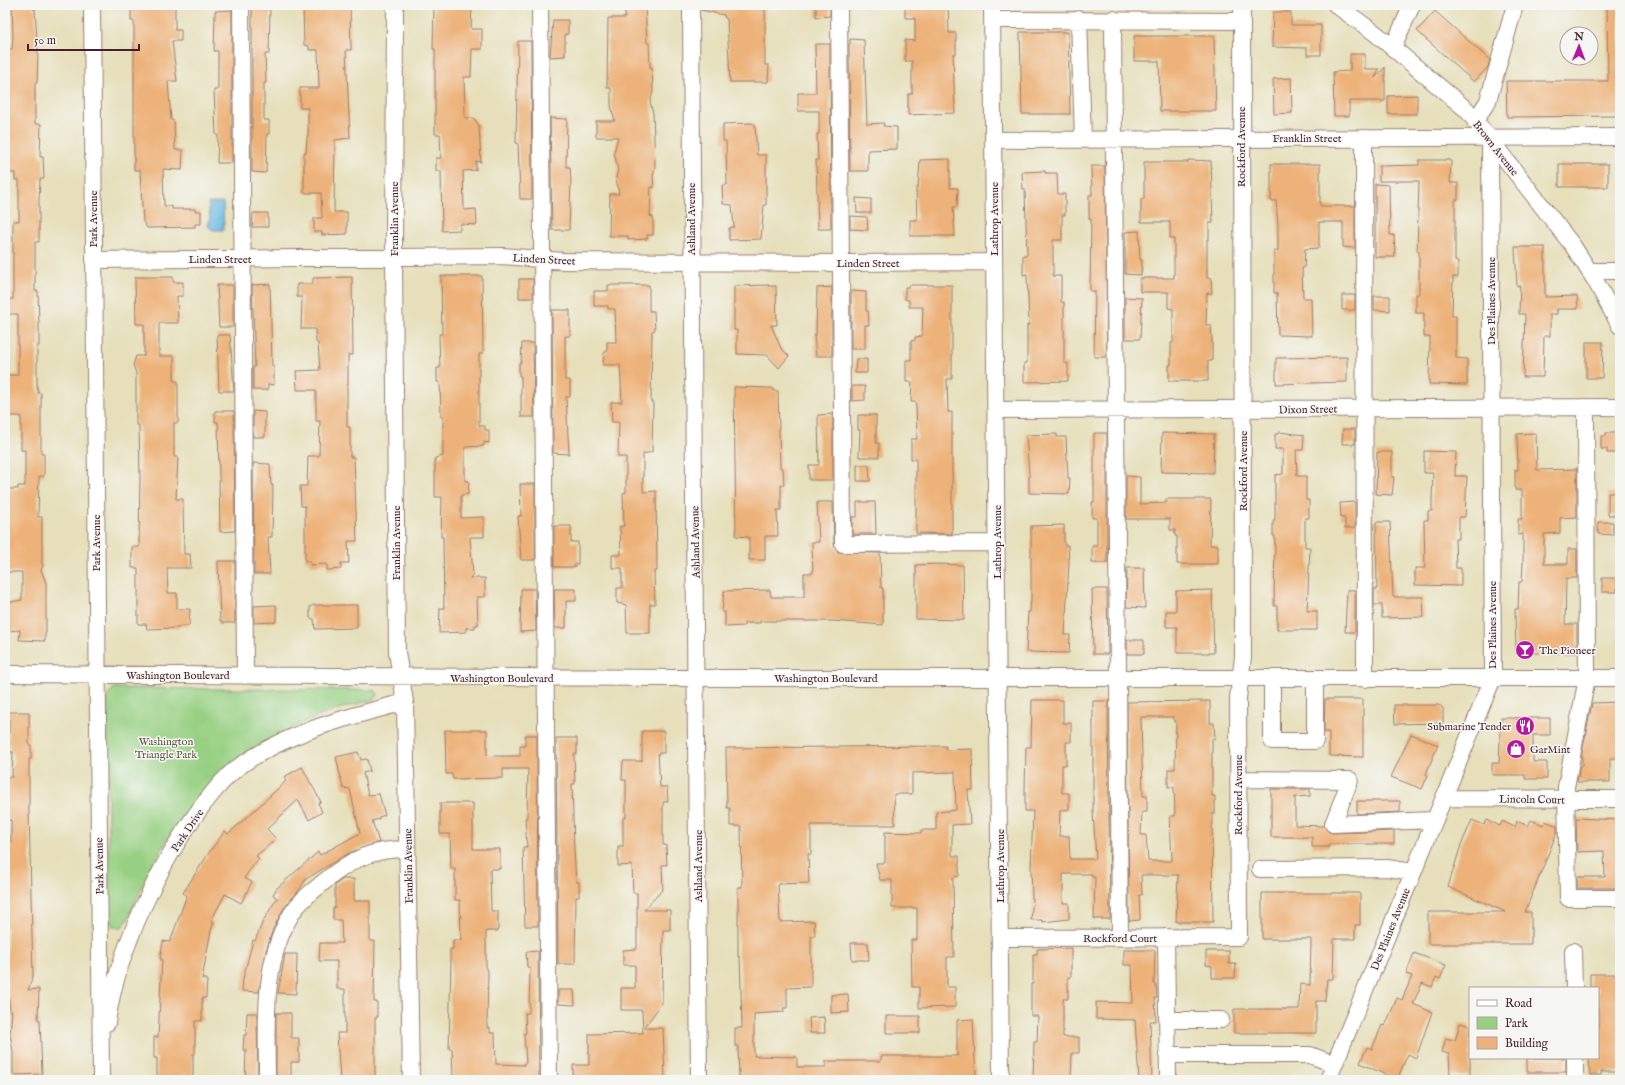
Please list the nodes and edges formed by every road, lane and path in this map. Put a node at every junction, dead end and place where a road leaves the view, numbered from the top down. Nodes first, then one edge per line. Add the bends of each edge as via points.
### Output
1 (92, 5) edge
2 (241, 5) edge
3 (395, 5) edge
4 (540, 5) edge
5 (691, 5) edge
6 (839, 5) edge
7 (1336, 5) edge
8 (1412, 5) edge
9 (1515, 5) edge
10 (992, 12) edge
11 (1242, 13) edge
12 (1079, 19) junction
13 (1113, 19) junction
14 (1393, 47) junction
15 (1475, 121) junction
16 (1620, 137) edge
17 (1364, 138) junction
18 (1490, 138) junction
19 (1083, 139) junction
20 (1115, 139) junction
21 (1241, 139) junction
22 (993, 140) junction
23 (394, 258) junction
24 (244, 259) junction
25 (94, 260) junction
26 (543, 260) junction
27 (691, 262) junction
28 (994, 262) junction
29 (842, 263) junction
30 (1589, 271) junction
31 (1620, 271) edge
32 (1620, 326) edge
33 (1586, 407) junction
34 (1620, 407) edge
35 (1492, 408) junction
36 (1365, 409) junction
37 (997, 410) junction
38 (1116, 410) junction
39 (1242, 410) junction
40 (997, 542) junction
41 (5, 674) edge
42 (97, 674) junction
43 (245, 676) junction
44 (401, 677) junction
45 (545, 678) junction
46 (697, 678) junction
47 (998, 678) junction
48 (1492, 678) junction
49 (1586, 678) junction
50 (1620, 678) edge
51 (1116, 679) junction
52 (1240, 679) junction
53 (1272, 679) junction
54 (1315, 679) junction
55 (1365, 679) junction
56 (405, 702) junction
57 (1238, 779) junction
58 (1444, 798) junction
59 (1566, 799) junction
60 (1620, 799) edge
61 (1434, 820) junction
62 (407, 849) junction
63 (1260, 869) dead end
64 (1413, 872) junction
65 (1620, 898) edge
66 (1120, 937) junction
67 (1166, 937) junction
68 (1239, 937) joint
69 (1000, 938) junction
70 (1573, 951) dead end
71 (1574, 987) edge
72 (1167, 1020) junction
73 (1221, 1020) dead end
74 (1167, 1055) junction
75 (1575, 1059) edge
76 (1334, 1064) junction
77 (101, 1077) edge
78 (267, 1080) edge
79 (411, 1080) edge
80 (549, 1080) edge
81 (699, 1080) edge
82 (1001, 1080) edge
83 (1168, 1080) edge
84 (1328, 1080) edge
85 (1575, 1080) edge

1 - 25 street, Park Avenue
2 - 24 street
3 - 23 street, Franklin Avenue
4 - 26 street
5 - 27 street, Ashland Avenue
6 - 29 street
7 - 14 street, Brown Avenue
8 - 14 street
9 - 15 street via 1488,101
10 - 12 street
10 - 22 street, Lathrop Avenue
11 - 13 street
11 - 21 street, Rockford Avenue
12 - 13 street
12 - 19 street
13 - 20 street
14 - 15 street, Brown Avenue via 1467,110
15 - 18 street, Brown Avenue
16 - 18 street, Franklin Street
17 - 18 street, Franklin Street
17 - 21 street, Franklin Street
17 - 36 street
18 - 30 street, Brown Avenue via 1557,224
18 - 35 street, Des Plaines Avenue
19 - 20 street, Franklin Street
19 - 22 street, Franklin Street
20 - 21 street, Franklin Street
20 - 38 street
21 - 39 street, Rockford Avenue
22 - 28 street, Lathrop Avenue
23 - 24 street, Linden Street
23 - 26 street, Linden Street via 502,256
23 - 44 street, Franklin Avenue via 397,652
24 - 25 street, Linden Street
24 - 43 street
25 - 42 street, Park Avenue
26 - 27 street, Linden Street
26 - 45 street
27 - 29 street, Linden Street
27 - 46 street, Ashland Avenue
28 - 29 street, Linden Street
28 - 37 street, Lathrop Avenue
29 - 40 street via 843,544
30 - 31 street
30 - 32 street, Brown Avenue
33 - 34 street, Dixon Street
33 - 35 street, Dixon Street
33 - 49 street
35 - 36 street, Dixon Street
35 - 48 street, Des Plaines Avenue
36 - 39 street, Dixon Street
36 - 55 street
37 - 38 street, Dixon Street
37 - 40 street, Lathrop Avenue
38 - 39 street, Dixon Street
38 - 51 street
39 - 52 street, Rockford Avenue via 1243,657
40 - 47 street, Lathrop Avenue
41 - 42 street, Washington Boulevard
42 - 43 street, Washington Boulevard
42 - 77 street, Park Avenue
43 - 44 street, Washington Boulevard
44 - 45 street, Washington Boulevard
44 - 56 street, Franklin Avenue
45 - 46 street, Washington Boulevard
45 - 80 street
46 - 47 street, Washington Boulevard
46 - 81 street, Ashland Avenue
47 - 51 street, Washington Boulevard
47 - 69 street, Lathrop Avenue
48 - 49 street, Washington Boulevard
48 - 55 street, Washington Boulevard
48 - 58 street, Des Plaines Avenue
49 - 50 street, Washington Boulevard
49 - 59 street
51 - 52 street, Washington Boulevard
51 - 66 street
52 - 53 street, Washington Boulevard
52 - 57 street, Rockford Avenue
53 - 54 street, Washington Boulevard
53 - 54 street via 1272,741 1315,741
54 - 55 street, Washington Boulevard
56 - 62 street, Franklin Avenue
56 - 77 street, Park Drive via 359,714 292,738 236,769 217,788 176,843 159,874 124,958 109,1012
57 - 61 street via 1350,780 1333,824
57 - 68 street, Rockford Avenue
58 - 59 street, Lincoln Court
58 - 61 street, Des Plaines Avenue
59 - 60 street, Lincoln Court
59 - 65 street via 1568,898
61 - 64 street, Des Plaines Avenue
62 - 78 street via 387,849 368,854 339,869 309,894 293,912 285,928 269,978
62 - 79 street, Franklin Avenue
63 - 64 street via 1387,868
64 - 76 street, Des Plaines Avenue
66 - 67 street, Rockford Court
66 - 69 street, Rockford Court
67 - 68 street, Rockford Court
67 - 72 street
69 - 82 street, Lathrop Avenue
70 - 71 street
72 - 73 street
72 - 74 street
74 - 76 street via 1310,1055
74 - 83 street
75 - 85 street
76 - 84 street, Des Plaines Avenue

